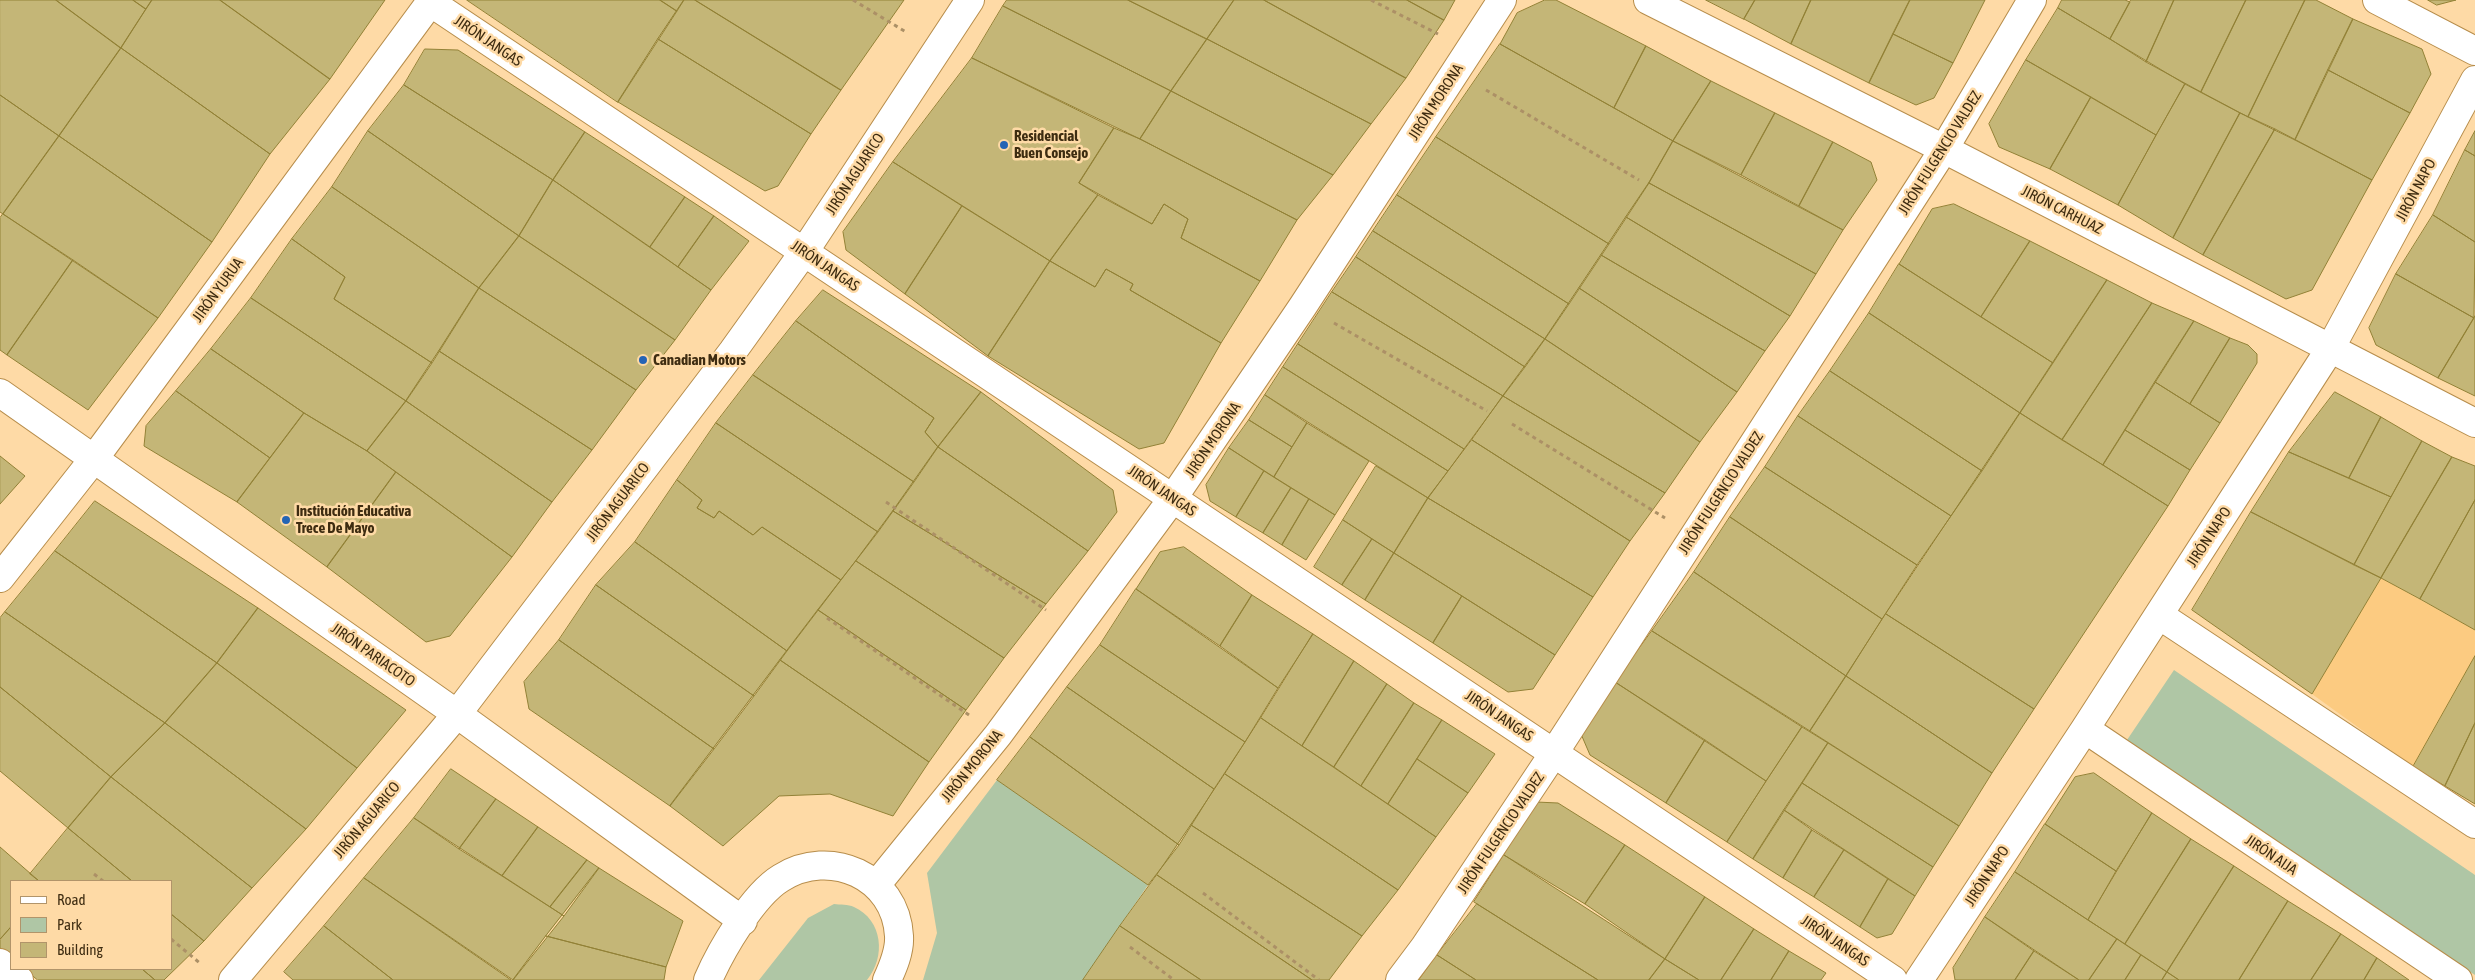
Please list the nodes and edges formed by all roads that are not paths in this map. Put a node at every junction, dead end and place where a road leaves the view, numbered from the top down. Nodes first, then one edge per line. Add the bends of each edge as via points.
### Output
1 (970, 0) edge
2 (1502, 0) edge
3 (1648, 0) edge
4 (2032, 0) edge
5 (2377, 0) edge
6 (431, 1) edge
7 (2475, 51) edge
8 (2475, 80) edge
9 (1944, 149) junction
10 (804, 252) junction
11 (2330, 349) junction
12 (0, 394) edge
13 (2475, 423) edge
14 (93, 460) junction
15 (1173, 498) junction
16 (0, 578) edge
17 (2159, 615) junction
18 (457, 714) junction
19 (2084, 729) junction
20 (1554, 753) junction
21 (2475, 824) edge
22 (877, 884) junction
23 (743, 921) junction
24 (0, 963) edge
25 (20, 980) edge
26 (233, 980) edge
27 (708, 980) edge
28 (887, 980) edge
29 (1400, 980) edge
30 (1893, 980) edge
31 (1919, 980) edge
32 (2458, 980) edge

1 - 10 street, JIRÓN AGUARICO
2 - 15 street, JIRÓN MORONA via 1303,306
3 - 9 street, JIRÓN CARHUAZ
4 - 9 street, JIRÓN FULGENCIO VALDEZ
5 - 7 street
6 - 10 street, JIRÓN JANGAS
6 - 14 street, JIRÓN YURUA
8 - 11 street, JIRÓN NAPO
9 - 11 street, JIRÓN CARHUAZ
9 - 20 street, JIRÓN FULGENCIO VALDEZ
10 - 15 street, JIRÓN JANGAS
10 - 18 street, JIRÓN AGUARICO via 733,351
11 - 13 street, JIRÓN CARHUAZ
11 - 17 street, JIRÓN NAPO
12 - 14 street, JIRÓN PARIACOTO
14 - 16 street, JIRÓN YURUA
14 - 18 street, JIRÓN PARIACOTO
15 - 20 street, JIRÓN JANGAS
15 - 22 street, JIRÓN MORONA via 998,734
17 - 19 street, JIRÓN NAPO
17 - 21 street
18 - 23 street, JIRÓN PARIACOTO
18 - 26 street, JIRÓN AGUARICO
19 - 31 street, JIRÓN NAPO
19 - 32 street, JIRÓN AIJA
20 - 29 street, JIRÓN FULGENCIO VALDEZ
20 - 30 street, JIRÓN JANGAS
22 - 23 street via 855,870 830,866 803,868 780,878 760,896
22 - 28 street via 893,909 899,937
23 - 27 street
24 - 25 street

